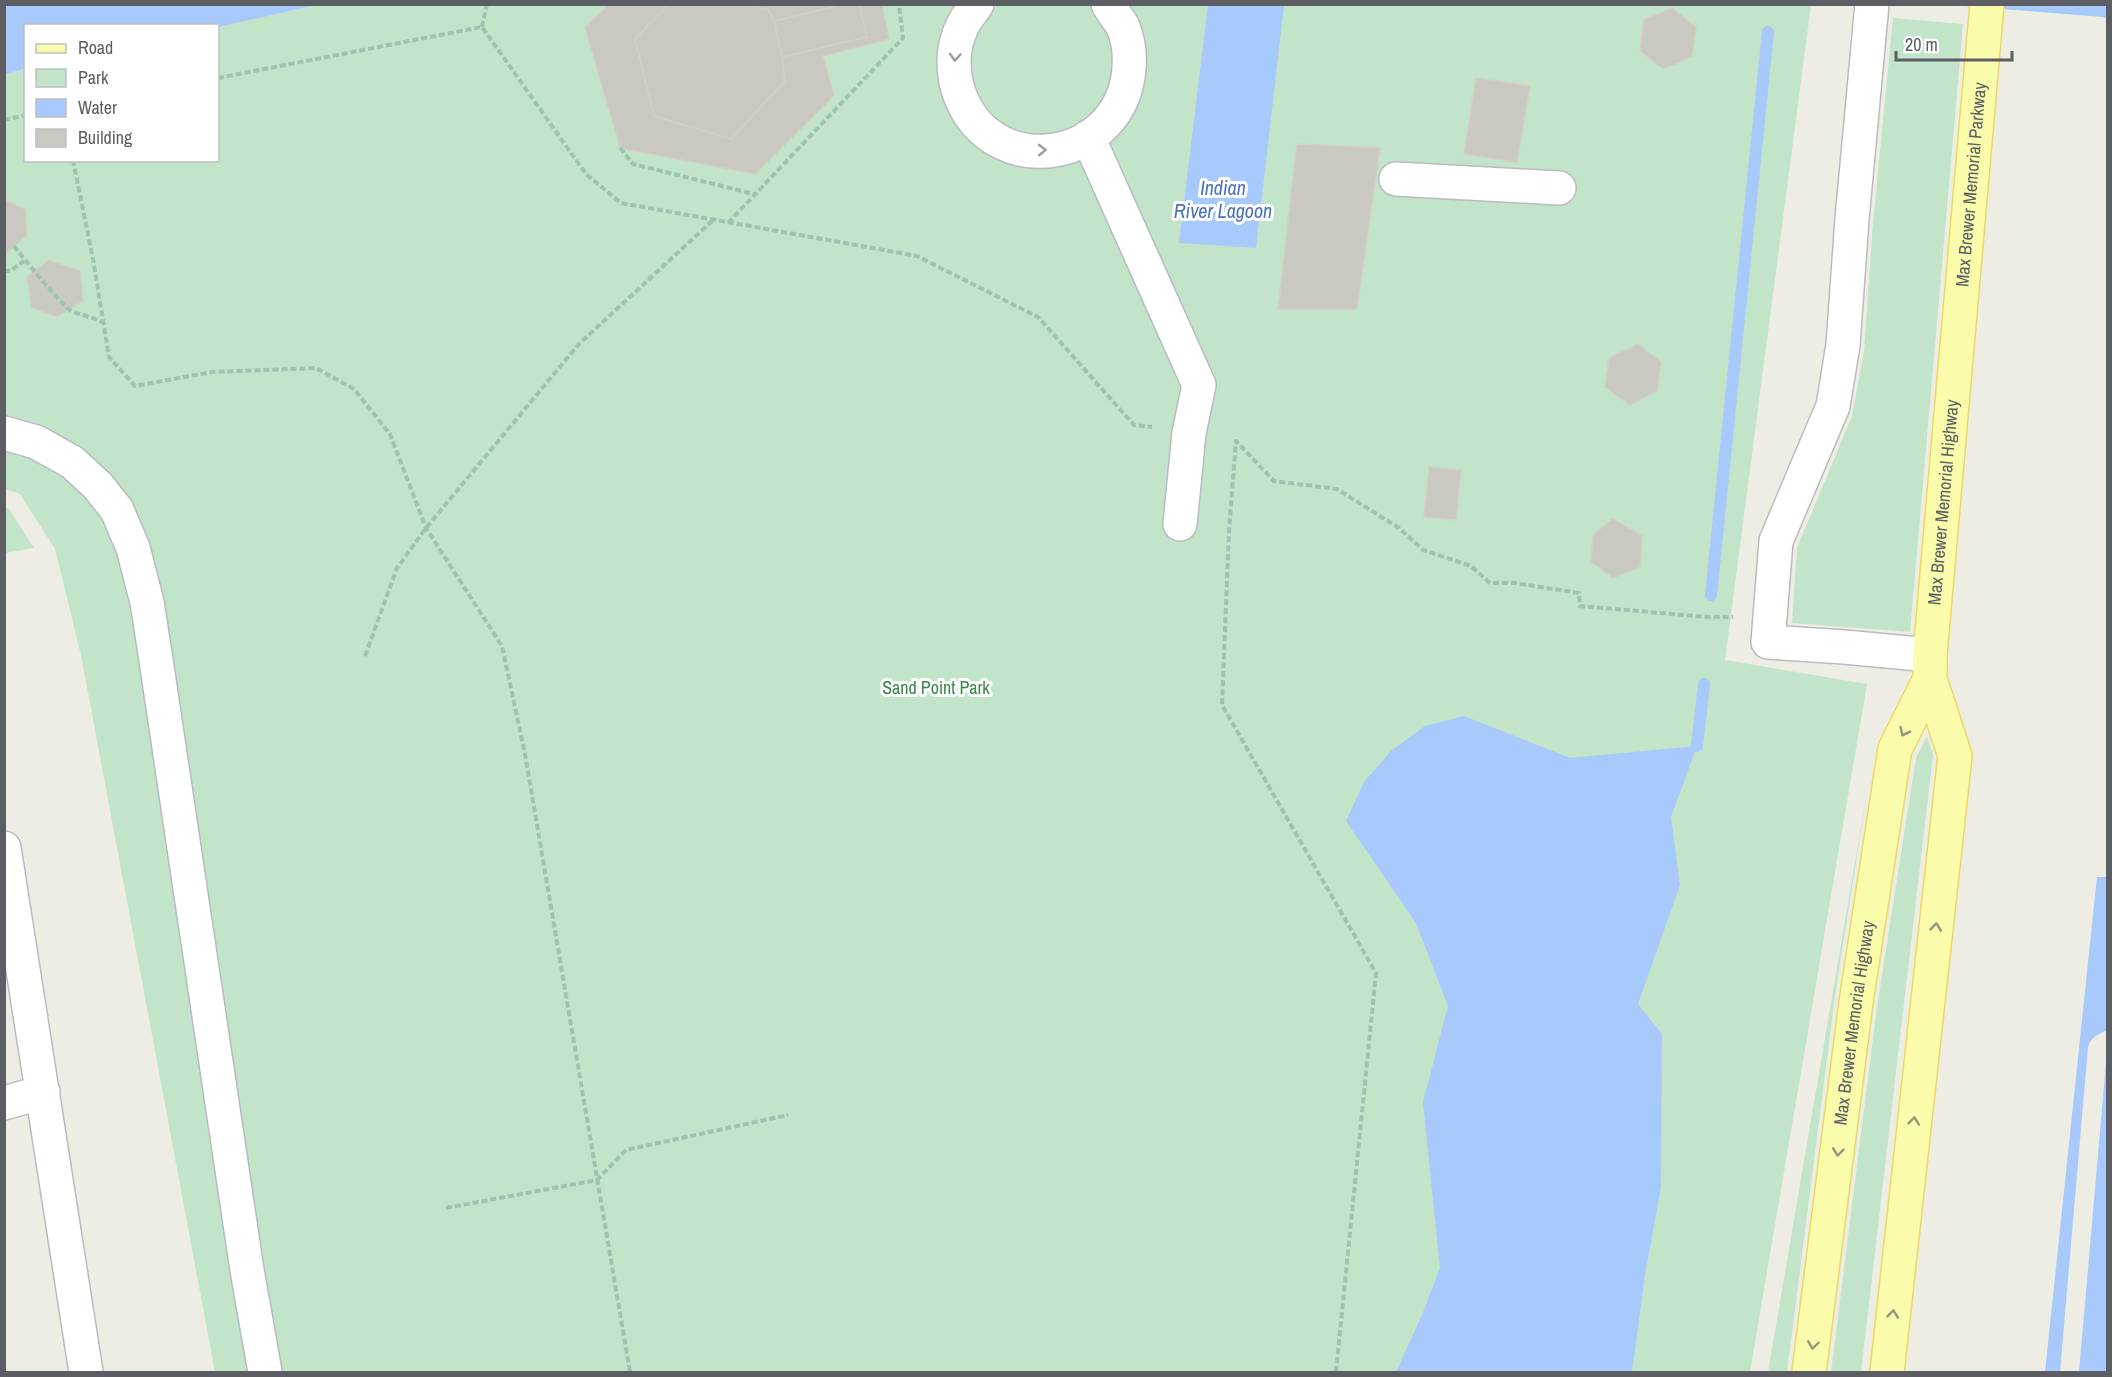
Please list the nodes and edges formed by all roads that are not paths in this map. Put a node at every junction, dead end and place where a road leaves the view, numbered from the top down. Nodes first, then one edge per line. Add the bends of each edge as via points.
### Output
1 (977, 4) edge
2 (1107, 4) edge
3 (1987, 4) edge
4 (1872, 11) edge
5 (1089, 137) junction
6 (1396, 179) dead end
7 (1559, 188) dead end
8 (1957, 327) joint
9 (4, 433) edge
10 (1180, 524) dead end
11 (1930, 667) junction
12 (4, 848) edge
13 (43, 1092) junction
14 (4, 1103) edge
15 (86, 1372) edge
16 (265, 1372) edge
17 (1809, 1372) edge
18 (1887, 1372) edge

1 -> 5 street via 962,27 954,55 956,84 967,112 987,134 1013,148 1042,152 1071,147
2 - 5 street via 1123,28 1130,56 1128,84 1116,111
3 - 8 main road, Max Brewer Memorial Parkway
4 - 11 street via 1843,345 1833,406 1776,541 1768,642
5 - 10 street via 1199,385 1189,433
6 - 7 street
8 - 11 main road, Max Brewer Memorial Highway
9 - 16 street via 36,442 72,462 117,510 133,548 147,602
11 -> 17 main road, Max Brewer Memorial Highway via 1895,749 1856,1002
18 -> 11 main road, Max Brewer Memorial Highway via 1955,756
12 - 13 street
13 - 14 street
13 - 15 street

